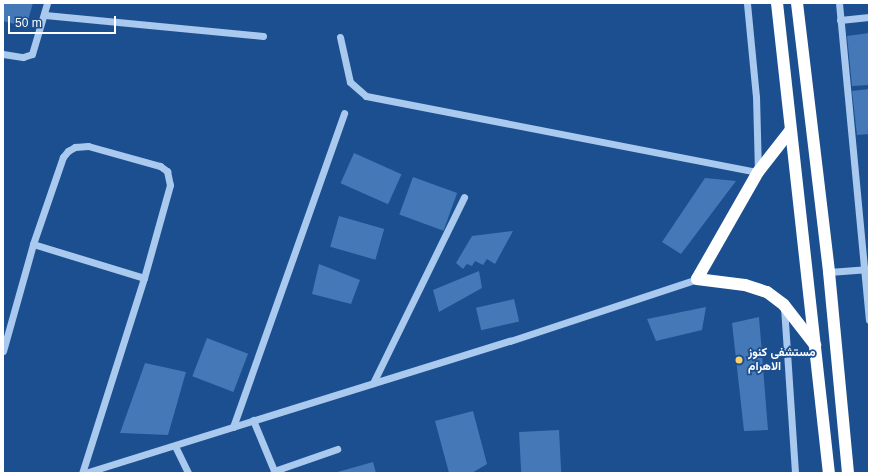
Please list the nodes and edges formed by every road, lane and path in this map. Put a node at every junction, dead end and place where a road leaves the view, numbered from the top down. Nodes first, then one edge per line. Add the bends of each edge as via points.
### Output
1 (47, 3) edge
2 (746, 3) edge
3 (776, 3) edge
4 (797, 3) edge
5 (838, 3) edge
6 (45, 15) junction
7 (869, 17) edge
8 (840, 20) junction
9 (263, 36) dead end
10 (340, 36) dead end
11 (3, 54) edge
12 (344, 113) dead end
13 (790, 131) junction
14 (758, 172) junction
15 (464, 198) dead end
16 (33, 244) junction
17 (866, 269) edge
18 (829, 272) junction
19 (144, 278) junction
20 (697, 279) junction
21 (784, 305) junction
22 (869, 320) edge
23 (815, 345) junction
24 (3, 351) edge
25 (373, 383) junction
26 (253, 420) junction
27 (232, 427) junction
28 (175, 446) junction
29 (337, 449) dead end
30 (275, 472) edge
31 (84, 473) edge
32 (188, 473) edge
33 (795, 473) edge
34 (829, 473) edge
35 (848, 473) edge

1 - 6 street
2 - 14 street via 756,97
3 - 13 highway
4 - 18 highway
5 - 8 street
6 - 9 street
6 - 11 street via 32,54 23,57
7 - 8 street
8 - 17 street
10 - 14 street via 350,82 366,96
12 - 27 street
13 - 14 highway
13 - 23 highway
14 - 20 highway
15 - 25 street
16 - 19 street
16 - 19 street via 68,151 75,147 88,146 160,166 167,171 170,185
16 - 24 street
17 - 18 street
17 - 22 street
18 - 35 highway
19 - 31 street
20 - 21 highway via 767,292
20 - 25 street
21 - 23 highway
21 - 33 street
23 - 34 highway
25 - 26 street
26 - 27 street
26 - 30 street
27 - 28 street
28 - 31 street
28 - 32 street
29 - 30 street

